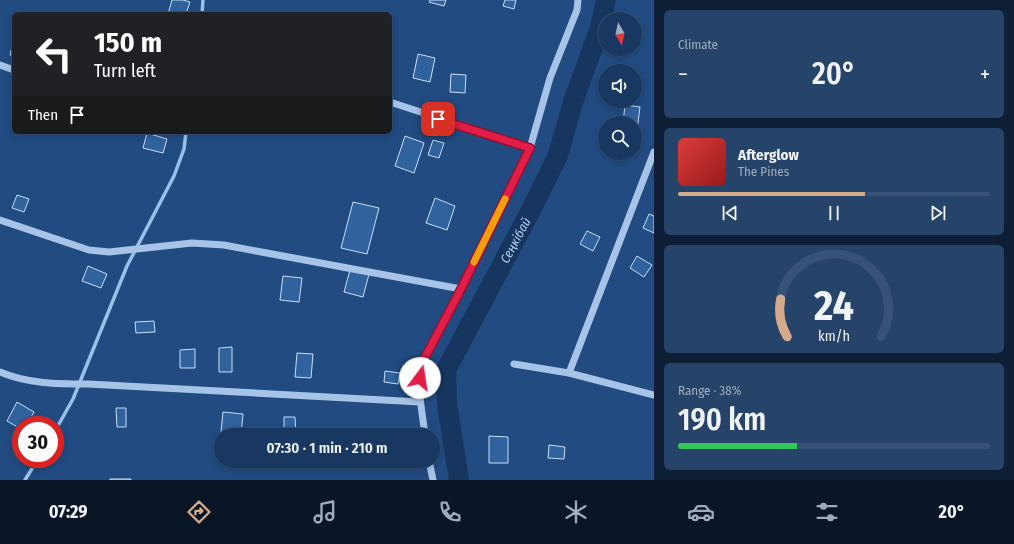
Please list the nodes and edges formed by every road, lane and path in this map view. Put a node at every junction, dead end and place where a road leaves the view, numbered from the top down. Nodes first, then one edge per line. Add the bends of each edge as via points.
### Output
1 (578, 0) edge
2 (0, 65) edge
3 (12, 69) edge
4 (392, 103) edge
5 (530, 148) junction
6 (654, 152) edge
7 (0, 220) edge
8 (461, 289) junction
9 (514, 364) dead end
10 (0, 372) edge
11 (569, 373) junction
12 (654, 395) edge
13 (420, 402) junction
14 (424, 428) edge
15 (430, 468) edge
16 (433, 480) edge

1 - 5 street via 577,10 550,78
2 - 3 street
4 - 5 street
5 - 8 street
6 - 11 street
7 - 8 street via 89,250 109,252 192,243 224,245
8 - 13 street via 421,365
9 - 11 street
10 - 13 street via 46,384 88,384
11 - 12 street
13 - 14 street
15 - 16 street

